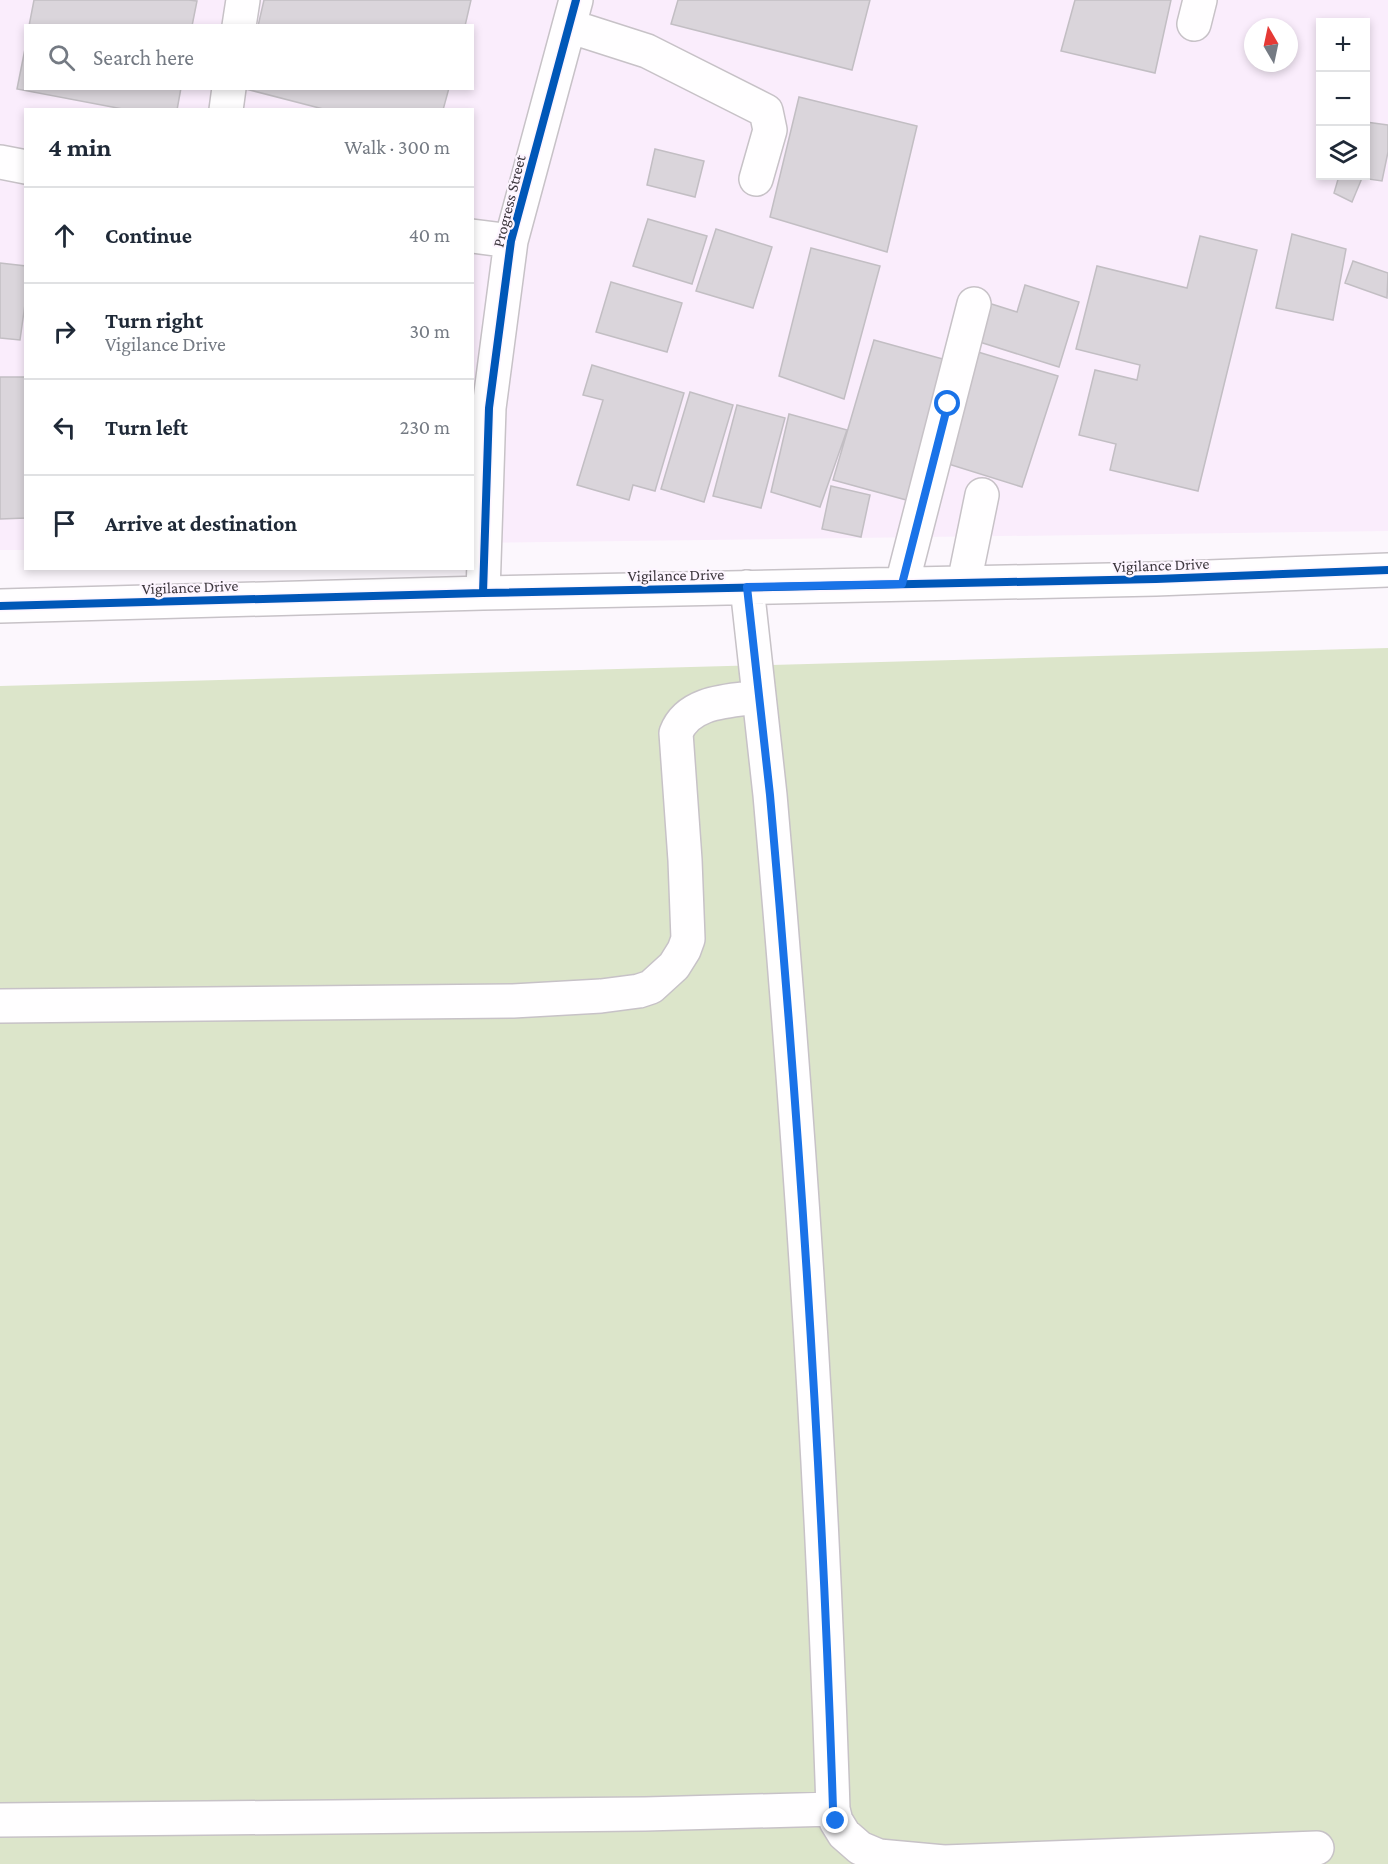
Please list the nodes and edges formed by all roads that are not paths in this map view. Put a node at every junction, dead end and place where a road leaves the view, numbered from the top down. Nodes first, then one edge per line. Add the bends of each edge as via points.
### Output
1 (243, 0) edge
2 (572, 13) edge
3 (239, 24) edge
4 (229, 90) edge
5 (226, 108) edge
6 (0, 162) edge
7 (24, 166) edge
8 (756, 179) dead end
9 (474, 236) edge
10 (511, 241) junction
11 (974, 304) dead end
12 (982, 495) dead end
13 (1388, 570) edge
14 (964, 583) junction
15 (902, 584) junction
16 (747, 587) junction
17 (483, 593) junction
18 (0, 606) edge
19 (759, 697) junction
20 (0, 1006) edge
21 (833, 1809) junction
22 (0, 1820) edge
23 (1317, 1848) dead end

1 - 3 street
2 - 8 street via 766,111 770,130
2 - 10 street, Progress Street
4 - 5 street
6 - 7 street
9 - 10 street
10 - 17 street, Progress Street via 489,408
11 - 15 street
12 - 14 street
13 - 14 street, Vigilance Drive
14 - 15 street, Vigilance Drive
15 - 16 street, Vigilance Drive
16 - 17 street, Vigilance Drive
16 - 19 street
17 - 18 street, Vigilance Drive
19 - 20 street via 698,709 680,722 676,733 688,939 674,966 651,987 601,996 513,1001
19 - 21 street via 770,793 816,1437
21 - 22 street
21 - 23 street via 844,1834 860,1848 879,1856 944,1862

